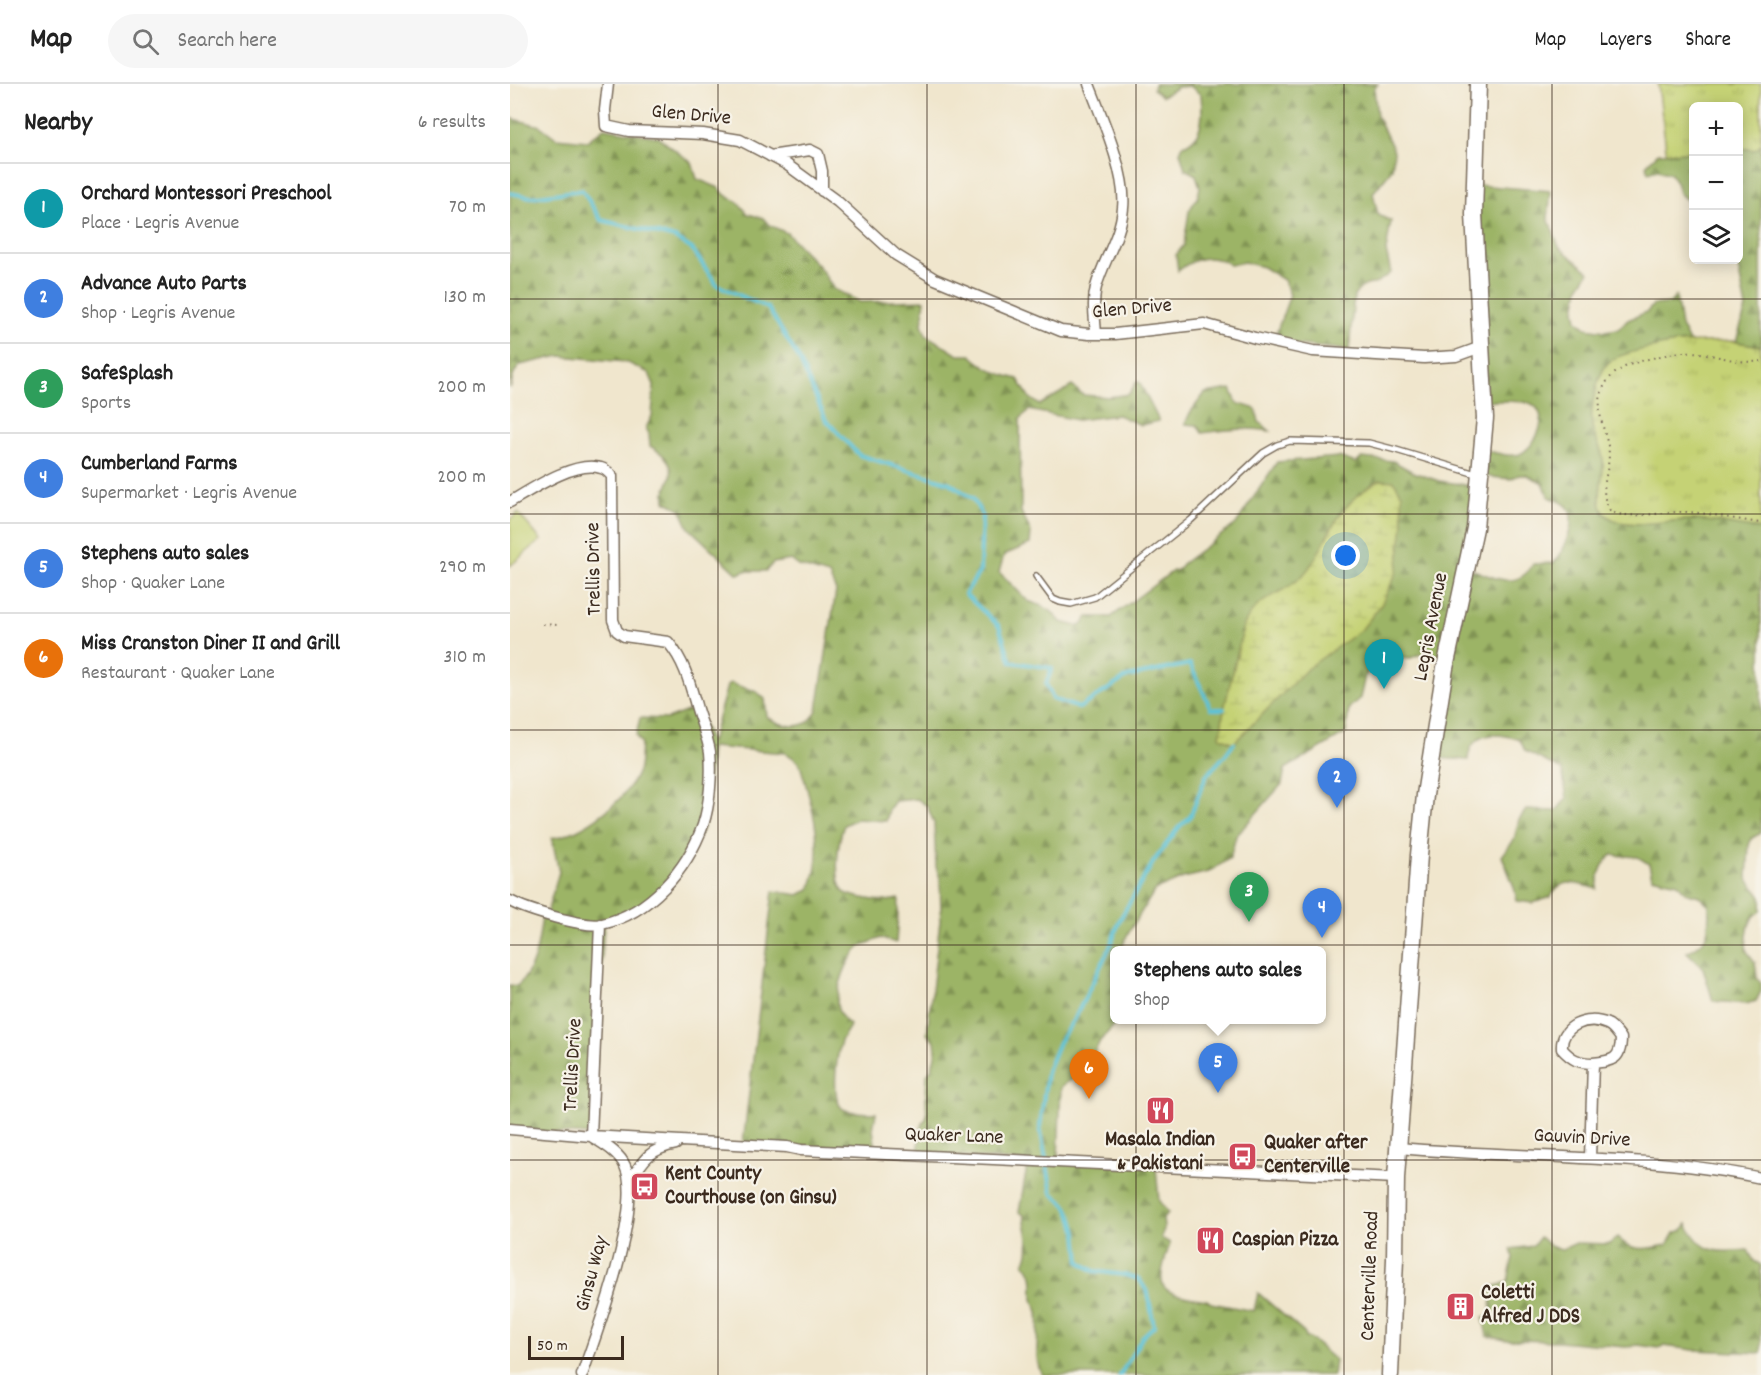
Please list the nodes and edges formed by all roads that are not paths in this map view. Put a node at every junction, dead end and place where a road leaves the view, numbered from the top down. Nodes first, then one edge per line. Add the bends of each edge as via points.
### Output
1 (608, 84) edge
2 (1087, 84) edge
3 (1478, 84) edge
4 (770, 156) junction
5 (822, 191) junction
6 (1096, 334) junction
7 (1482, 347) junction
8 (1480, 476) junction
9 (510, 502) edge
10 (1036, 576) dead end
11 (510, 901) edge
12 (600, 924) junction
13 (1593, 1063) junction
14 (510, 1129) edge
15 (591, 1136) junction
16 (691, 1141) junction
17 (1399, 1148) junction
18 (1590, 1158) junction
19 (1396, 1178) junction
20 (1761, 1178) edge
21 (630, 1181) junction
22 (582, 1375) edge
23 (1390, 1375) edge

1 - 4 street, Glen Drive via 606,126 740,140
2 - 6 street via 1109,133 1124,207 1096,287
3 - 7 main road, Legris Avenue via 1474,214
4 - 5 street, Glen Drive
4 - 5 street via 810,150 818,154
5 - 6 street, Glen Drive via 896,255 935,279 1061,331
6 - 7 street, Glen Drive via 1204,324 1313,351 1424,358 1456,356
7 - 8 main road, Legris Avenue via 1485,418
8 - 10 lane via 1369,444 1290,441 1263,453 1191,520 1095,597 1071,604 1060,602 1053,599
8 - 17 main road, Legris Avenue via 1475,528 1445,668 1425,795
9 - 12 street, Trellis Drive via 578,468 604,468 612,476 613,620 617,632 668,642 677,652 686,669 710,751 704,823 686,859 647,903
11 - 12 street, Trellis Drive via 545,915
12 - 15 street, Trellis Drive
13 - 13 street via 1616,1057 1621,1038 1608,1024 1600,1022 1570,1027 1564,1035 1563,1049 1580,1063
13 - 18 street
14 - 15 street, Quaker Lane
15 - 16 street, Quaker Lane
15 - 21 street via 621,1158
16 - 19 street, Quaker Lane
16 - 21 street, Ginsu Way via 652,1152
17 - 18 street, Gauvin Drive
17 - 19 main road, Legris Avenue
18 - 20 street, Gauvin Drive via 1657,1162
19 - 23 main road, Centerville Road
21 - 22 street, Ginsu Way via 618,1264

